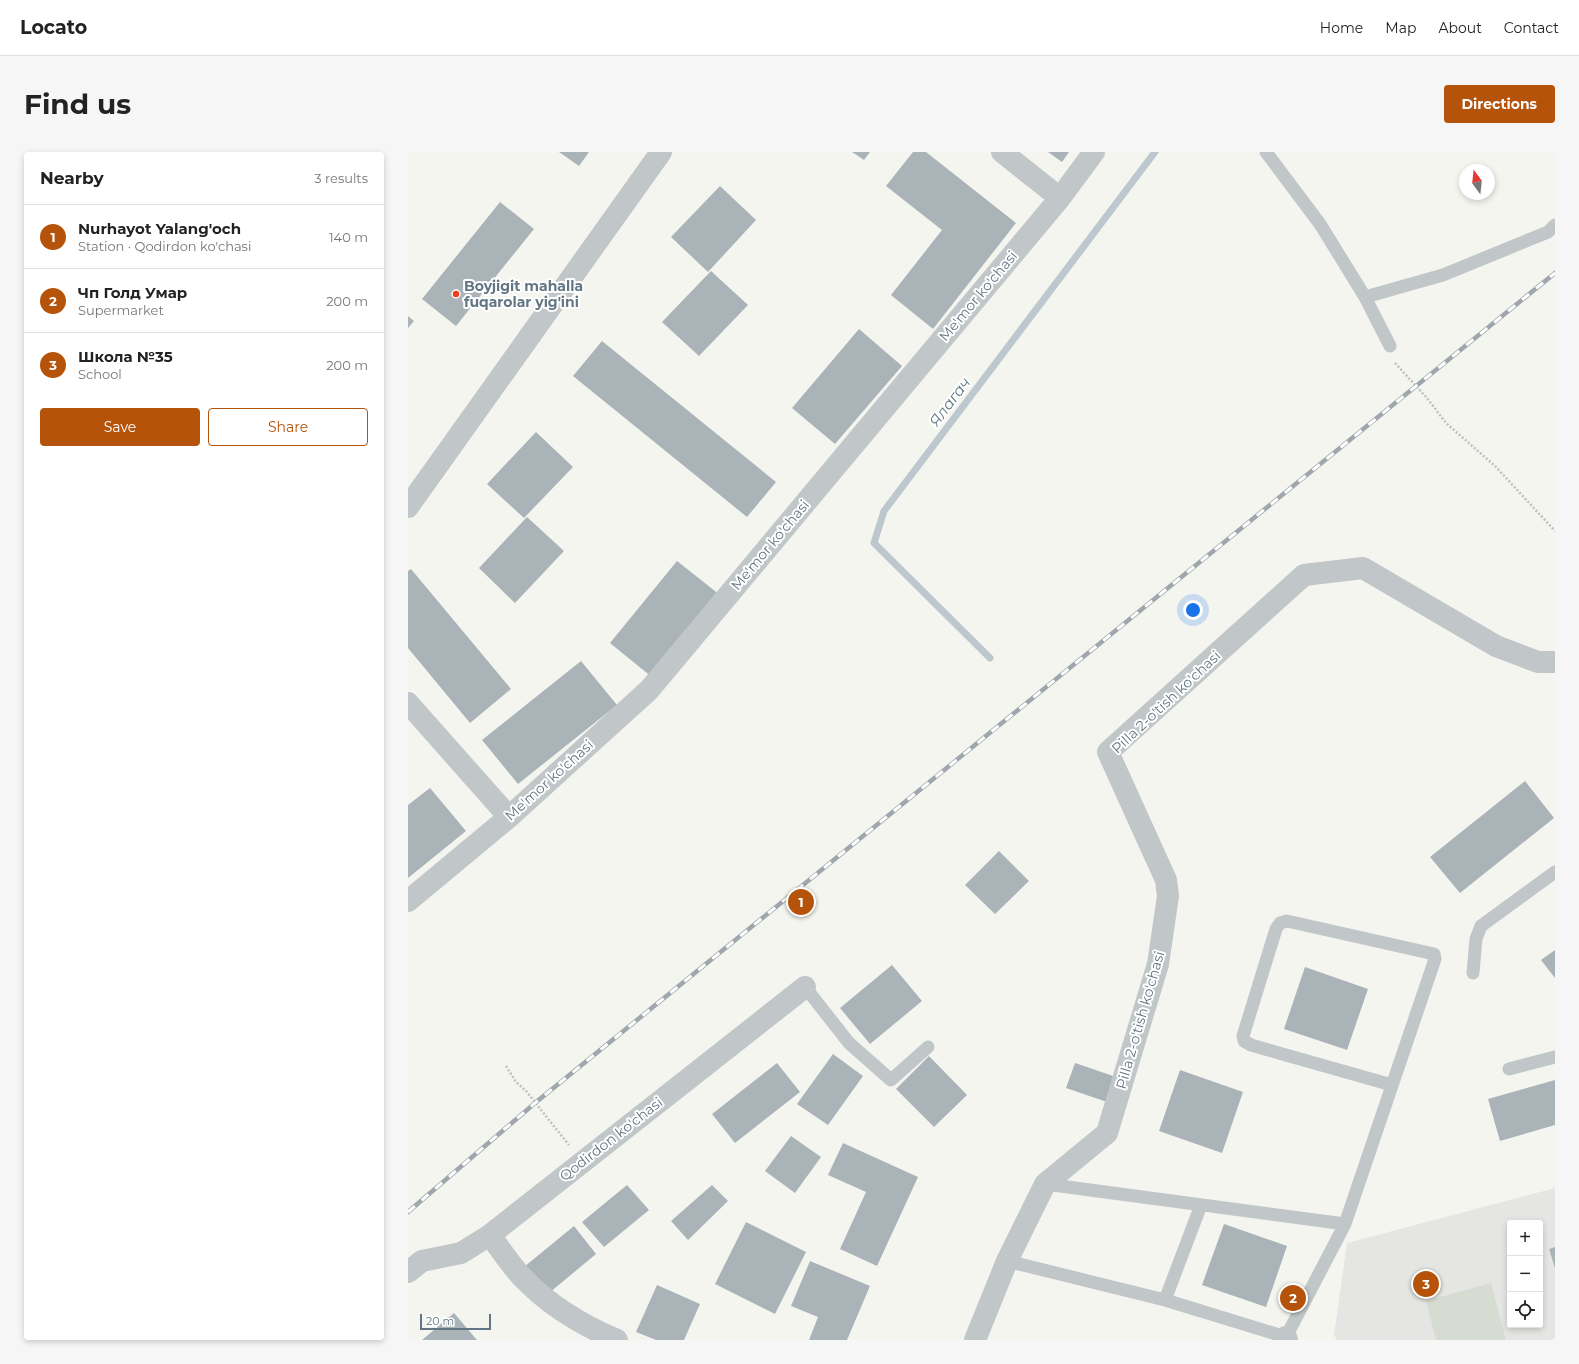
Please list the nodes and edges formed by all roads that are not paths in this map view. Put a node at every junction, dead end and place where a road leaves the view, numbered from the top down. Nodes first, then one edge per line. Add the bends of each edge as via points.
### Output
1 (661, 152) edge
2 (1002, 152) edge
3 (1094, 152) edge
4 (1266, 152) edge
5 (1060, 198) junction
6 (1555, 225) edge
7 (1365, 297) junction
8 (1390, 346) road end
9 (408, 508) edge
10 (1555, 662) edge
11 (408, 703) edge
12 (509, 817) junction
13 (1555, 872) edge
14 (408, 901) edge
15 (1473, 973) dead end
16 (805, 987) joint
17 (928, 1047) dead end
18 (1555, 1057) edge
19 (1509, 1069) dead end
20 (1392, 1086) junction
21 (1045, 1184) junction
22 (1201, 1204) junction
23 (1345, 1224) junction
24 (490, 1236) junction
25 (1007, 1261) junction
26 (408, 1272) edge
27 (1165, 1300) junction
28 (1286, 1338) edge
29 (617, 1340) edge
30 (975, 1340) edge

1 - 9 street
2 - 5 street
3 - 5 street, Me'mor ko'chasi
4 - 7 lane via 1320,224
5 - 12 street, Me'mor ko'chasi via 649,690
6 - 7 lane via 1548,232 1443,275
7 - 8 lane
10 - 21 street, Pilla 2-o'tish ko'chasi via 1538,662 1496,646 1363,568 1304,575 1108,752 1166,880 1168,896 1158,964 1107,1132
11 - 12 street
12 - 14 street, Me'mor ko'chasi
13 - 15 lane via 1481,926 1476,939
16 - 17 lane via 849,1043 891,1080
16 - 24 street, Qodirdon ko'chasi
18 - 19 lane
20 - 20 lane via 1435,959 1434,954 1287,921 1280,923 1243,1036 1244,1041
20 - 23 lane
21 - 22 lane
21 - 25 street, Pilla 2-o'tish ko'chasi
22 - 23 lane
22 - 27 lane
23 - 28 lane
24 - 26 street, Qodirdon ko'chasi via 462,1253 422,1261
24 - 29 street via 512,1266 540,1294 596,1330
25 - 27 lane
25 - 30 street, Pilla 2-o'tish ko'chasi
27 - 28 lane

